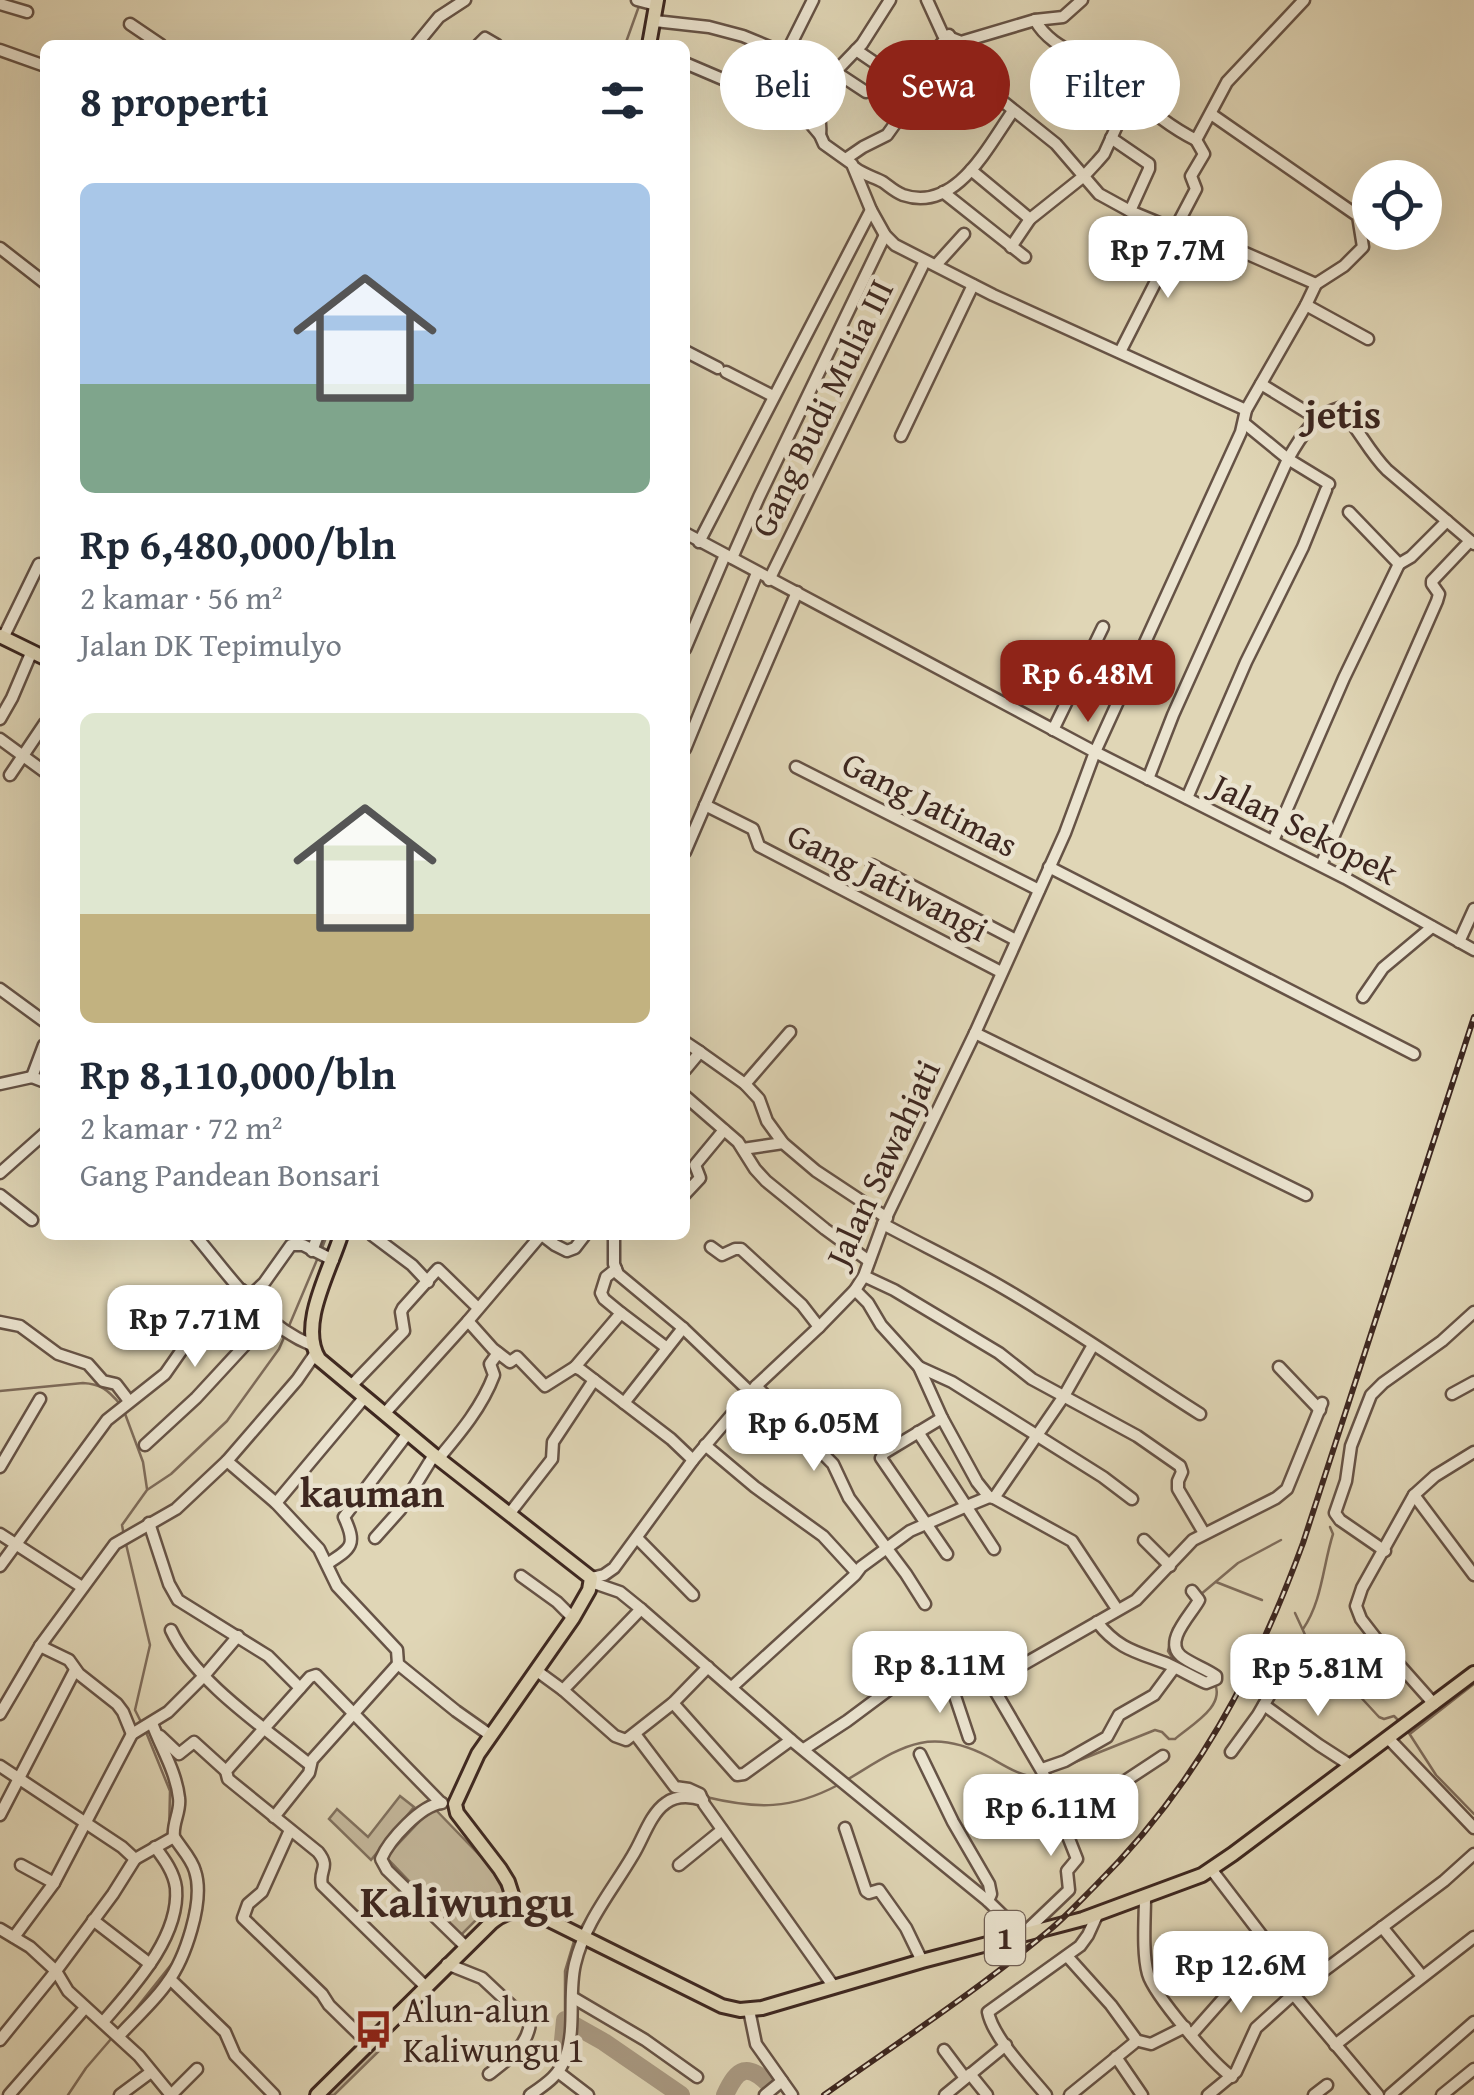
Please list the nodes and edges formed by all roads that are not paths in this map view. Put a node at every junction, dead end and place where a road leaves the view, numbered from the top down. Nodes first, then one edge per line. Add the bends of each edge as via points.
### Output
1 (465, 0) edge
2 (813, 0) edge
3 (890, 0) edge
4 (928, 0) edge
5 (1082, 0) edge
6 (1304, 0) edge
7 (648, 2) edge
8 (0, 4) edge
9 (27, 12) dead end
10 (1035, 20) junction
11 (655, 21) junction
12 (130, 24) dead end
13 (949, 35) junction
14 (154, 40) edge
15 (420, 40) edge
16 (651, 40) edge
17 (753, 40) edge
18 (793, 40) edge
19 (945, 40) edge
20 (0, 50) edge
21 (856, 50) junction
22 (866, 57) edge
23 (846, 60) edge
24 (40, 64) edge
25 (690, 65) edge
26 (846, 78) edge
27 (866, 92) dead end
28 (1013, 111) junction
29 (1211, 114) junction
30 (820, 130) edge
31 (890, 130) edge
32 (1115, 130) edge
33 (820, 136) junction
34 (1111, 138) junction
35 (1196, 140) junction
36 (851, 163) junction
37 (971, 170) junction
38 (1084, 176) junction
39 (943, 192) junction
40 (871, 210) junction
41 (1130, 212) junction
42 (1030, 219) junction
43 (1178, 231) junction
44 (964, 234) dead end
45 (885, 235) junction
46 (1011, 247) junction
47 (0, 248) edge
48 (1025, 257) dead end
49 (924, 261) junction
50 (936, 266) junction
51 (40, 278) edge
52 (973, 284) junction
53 (1316, 284) junction
54 (1306, 306) junction
55 (1368, 340) dead end
56 (1120, 352) junction
57 (690, 353) edge
58 (1262, 384) junction
59 (773, 396) junction
60 (1245, 417) junction
61 (1318, 419) junction
62 (901, 436) dead end
63 (1288, 459) junction
64 (1350, 512) dead end
65 (1446, 521) junction
66 (690, 538) edge
67 (700, 542) junction
68 (1472, 543) edge
69 (728, 557) junction
70 (39, 564) dead end
71 (1399, 564) junction
72 (757, 573) junction
73 (769, 580) junction
74 (796, 592) junction
75 (1103, 626) dead end
76 (2, 637) edge
77 (690, 638) edge
78 (32, 651) junction
79 (40, 655) edge
80 (0, 719) edge
81 (40, 729) edge
82 (1054, 730) junction
83 (690, 737) edge
84 (0, 739) edge
85 (1095, 752) junction
86 (22, 756) junction
87 (796, 767) dead end
88 (40, 769) edge
89 (10, 775) dead end
90 (1148, 779) junction
91 (1191, 790) junction
92 (705, 805) junction
93 (690, 840) edge
94 (1273, 840) junction
95 (872, 865) dead end
96 (1320, 866) junction
97 (1049, 867) junction
98 (1039, 890) junction
99 (1473, 913) edge
100 (1432, 927) junction
101 (1016, 940) junction
102 (1459, 942) junction
103 (1474, 950) edge
104 (1002, 972) junction
105 (0, 989) edge
106 (1363, 997) dead end
107 (40, 1018) edge
108 (790, 1032) dead end
109 (975, 1034) junction
110 (690, 1045) edge
111 (700, 1052) junction
112 (1414, 1054) dead end
113 (40, 1056) edge
114 (690, 1064) edge
115 (32, 1077) junction
116 (40, 1080) edge
117 (0, 1084) edge
118 (745, 1084) junction
119 (690, 1102) edge
120 (724, 1130) junction
121 (40, 1137) edge
122 (784, 1143) junction
123 (743, 1149) junction
124 (0, 1173) edge
125 (690, 1189) edge
126 (0, 1195) edge
127 (1306, 1195) dead end
128 (32, 1220) dead end
129 (885, 1221) junction
130 (202, 1240) edge
131 (317, 1240) edge
132 (339, 1240) edge
133 (379, 1240) edge
134 (538, 1240) edge
135 (548, 1240) edge
136 (582, 1240) edge
137 (614, 1240) edge
138 (710, 1247) dead end
139 (313, 1252) junction
140 (330, 1259) junction
141 (869, 1261) junction
142 (616, 1270) junction
143 (864, 1276) junction
144 (428, 1282) junction
145 (855, 1290) junction
146 (245, 1294) junction
147 (478, 1308) junction
148 (1474, 1312) edge
149 (621, 1314) junction
150 (269, 1319) junction
151 (0, 1322) edge
152 (468, 1322) junction
153 (683, 1328) junction
154 (819, 1328) junction
155 (1094, 1345) junction
156 (667, 1348) junction
157 (314, 1350) junction
158 (498, 1353) junction
159 (576, 1367) junction
160 (919, 1367) junction
161 (1278, 1368) dead end
162 (594, 1380) junction
163 (1474, 1382) edge
164 (351, 1386) junction
165 (753, 1389) junction
166 (1452, 1394) dead end
167 (1064, 1396) junction
168 (364, 1398) junction
169 (40, 1400) dead end
170 (624, 1403) junction
171 (125, 1405) junction
172 (385, 1413) junction
173 (1200, 1414) dead end
174 (942, 1418) junction
175 (918, 1432) junction
176 (408, 1433) junction
177 (1037, 1436) junction
178 (145, 1445) dead end
179 (705, 1445) junction
180 (1474, 1452) edge
181 (436, 1457) junction
182 (693, 1460) junction
183 (227, 1462) junction
184 (0, 1467) edge
185 (1414, 1495) junction
186 (991, 1497) junction
187 (1132, 1499) dead end
188 (276, 1503) junction
189 (966, 1506) junction
190 (510, 1513) junction
191 (149, 1523) junction
192 (926, 1525) junction
193 (1204, 1533) junction
194 (0, 1534) edge
195 (375, 1538) dead end
196 (637, 1538) junction
197 (1144, 1540) dead end
198 (16, 1544) junction
199 (887, 1549) junction
200 (994, 1549) dead end
201 (1385, 1550) junction
202 (947, 1554) dead end
203 (327, 1564) junction
204 (0, 1566) edge
205 (1170, 1566) junction
206 (856, 1572) junction
207 (1474, 1575) edge
208 (521, 1576) dead end
209 (591, 1580) junction
210 (82, 1587) junction
211 (693, 1595) dead end
212 (1196, 1595) dead end
213 (925, 1604) dead end
214 (640, 1608) junction
215 (1117, 1609) junction
216 (573, 1618) junction
217 (1097, 1622) junction
218 (171, 1630) dead end
219 (238, 1636) junction
220 (40, 1646) junction
221 (1289, 1661) dead end
222 (398, 1664) junction
223 (708, 1666) junction
224 (1174, 1668) junction
225 (75, 1670) junction
226 (537, 1670) junction
227 (1474, 1673) edge
228 (203, 1677) junction
229 (950, 1681) junction
230 (990, 1684) junction
231 (732, 1687) junction
232 (300, 1688) junction
233 (563, 1690) junction
234 (672, 1703) junction
235 (1434, 1704) junction
236 (1264, 1705) junction
237 (0, 1714) edge
238 (354, 1714) junction
239 (152, 1726) junction
240 (264, 1728) junction
241 (1398, 1731) junction
242 (134, 1733) junction
243 (635, 1734) junction
244 (490, 1735) junction
245 (969, 1738) dead end
246 (791, 1740) junction
247 (804, 1750) junction
248 (1231, 1752) dead end
249 (920, 1754) dead end
250 (1163, 1756) dead end
251 (309, 1764) junction
252 (1350, 1764) junction
253 (0, 1766) edge
254 (226, 1771) junction
255 (1044, 1774) junction
256 (18, 1778) junction
257 (701, 1797) junction
258 (448, 1804) junction
259 (0, 1814) edge
260 (274, 1817) junction
261 (1062, 1817) junction
262 (86, 1823) junction
263 (845, 1828) dead end
264 (1474, 1828) edge
265 (290, 1830) junction
266 (722, 1830) junction
267 (173, 1838) junction
268 (157, 1846) junction
269 (1474, 1854) edge
270 (135, 1860) junction
271 (21, 1865) dead end
272 (679, 1865) dead end
273 (1211, 1869) junction
274 (54, 1882) junction
275 (1145, 1896) junction
276 (988, 1901) junction
277 (517, 1910) junction
278 (1098, 1913) junction
279 (93, 1920) junction
280 (1382, 1927) junction
281 (0, 1929) edge
282 (1023, 1934) junction
283 (579, 1935) junction
284 (1474, 1936) edge
285 (14, 1937) junction
286 (466, 1947) junction
287 (1273, 1953) junction
288 (1067, 1956) junction
289 (922, 1961) junction
290 (150, 1964) junction
291 (448, 1964) junction
292 (56, 1970) junction
293 (1422, 1976) junction
294 (171, 1980) junction
295 (834, 1986) junction
296 (426, 1987) junction
297 (1296, 1992) junction
298 (572, 1997) junction
299 (85, 2008) junction
300 (749, 2010) junction
301 (1474, 2022) edge
302 (104, 2024) junction
303 (1188, 2031) junction
304 (118, 2036) junction
305 (0, 2040) edge
306 (1135, 2040) junction
307 (369, 2044) junction
308 (1006, 2045) junction
309 (1335, 2045) junction
310 (944, 2050) dead end
311 (1116, 2058) junction
312 (197, 2068) dead end
313 (1474, 2070) edge
314 (151, 2072) junction
315 (558, 2072) junction
316 (489, 2074) dead end
317 (967, 2076) junction
318 (697, 2077) dead end
319 (1228, 2080) junction
320 (782, 2081) junction
321 (1327, 2084) dead end
322 (10, 2095) edge
323 (120, 2095) edge
324 (171, 2095) edge
325 (274, 2095) edge
326 (317, 2095) edge
327 (530, 2095) edge
328 (588, 2095) edge
329 (765, 2095) edge
330 (792, 2095) edge
331 (945, 2095) edge
332 (987, 2095) edge
333 (1046, 2095) edge
334 (1070, 2095) edge
335 (1142, 2095) edge
336 (1208, 2095) edge
337 (1235, 2095) edge
338 (1314, 2095) edge
339 (1378, 2095) edge
340 (1390, 2095) edge
341 (1442, 2095) edge

1 - 15 street
2 - 18 street
3 - 21 street
4 - 13 street
5 - 10 street via 1063,17
6 - 29 street via 1227,82
7 - 11 main road
8 - 9 street
10 - 13 street via 961,42
10 - 35 street via 1064,49
11 - 16 main road
11 - 17 street
12 - 14 street
13 - 19 street
13 - 28 street via 962,60
20 - 24 street
21 - 22 street
21 - 23 street
25 - 33 street via 793,112
26 - 27 street
28 - 37 street
28 - 38 street
29 - 35 street
29 - 53 street via 1358,216 1364,247
30 - 33 street
31 - 36 street via 863,146
32 - 34 street
33 - 36 street
34 - 38 street
34 - 41 street via 1149,164
35 - 43 street via 1204,154 1191,176 1196,189
36 - 39 street via 902,195
36 - 40 street
37 - 39 street
37 - 42 street
38 - 41 street
38 - 42 street
39 - 46 street
40 - 45 street
40 - 59 street
41 - 43 street
42 - 46 street
43 - 53 street
43 - 56 street
44 - 50 street
45 - 49 street
45 - 69 street
46 - 48 street
47 - 51 street
49 - 50 street
49 - 73 street, Gang Budi Mulia III
50 - 52 street
52 - 56 street
52 - 62 street
53 - 54 street, Jalan Sawahjati
54 - 55 street
54 - 58 street, Jalan Sawahjati
56 - 60 street
57 - 59 street
58 - 60 street, Jalan Sawahjati
58 - 61 street
59 - 67 street
60 - 63 street
60 - 85 street, Jalan Sawahjati
61 - 63 street
61 - 65 street via 1339,408 1378,460
63 - 90 street
63 - 91 street via 1328,487
64 - 71 street
65 - 68 street
65 - 71 street
66 - 67 street, Jalan Sekopek
67 - 69 street, Jalan Sekopek
68 - 96 street via 1432,581 1437,601
69 - 72 street, Jalan Sekopek
69 - 77 street
70 - 76 street
71 - 94 street
72 - 73 street, Jalan Sekopek
72 - 83 street
73 - 74 street, Jalan Sekopek
74 - 82 street, Jalan Sekopek
74 - 92 street
75 - 82 street
76 - 78 main road
78 - 79 main road
78 - 80 street
81 - 86 street
82 - 85 street, Jalan Sekopek
84 - 86 street
85 - 90 street, Jalan Sekopek
85 - 97 street, Jalan Sawahjati
86 - 88 street
86 - 89 street
87 - 98 street, Gang Jatimas
90 - 91 street, Jalan Sekopek
91 - 94 street, Jalan Sekopek
92 - 93 street
92 - 104 street, Gang Jatiwangi via 752,829 759,846
94 - 96 street, Jalan Sekopek
95 - 101 street
96 - 100 street, Jalan Sekopek
97 - 98 street, Jalan Sawahjati
97 - 112 street
98 - 101 street, Jalan Sawahjati
99 - 102 street
100 - 102 street, Jalan Sekopek
100 - 106 street via 1382,968
101 - 104 street, Jalan Sawahjati
102 - 103 street, Jalan Sekopek
104 - 109 street, Jalan Sawahjati
105 - 107 street
108 - 118 street
109 - 127 street
109 - 129 street, Jalan Sawahjati
110 - 111 street
111 - 114 street
111 - 118 street
113 - 115 street
115 - 116 street
115 - 117 street
118 - 122 street
119 - 120 street
120 - 123 street
120 - 125 street via 694,1165 700,1178
121 - 124 street
122 - 123 street
122 - 129 street
123 - 141 street via 766,1181
126 - 128 street
129 - 141 street, Jalan Sawahjati
129 - 155 street
130 - 146 street
131 - 139 street
132 - 140 main road
133 - 144 street
134 - 147 street
135 - 136 street via 567,1251
137 - 142 street
138 - 154 street via 722,1254 742,1249
139 - 140 street
139 - 146 street via 290,1245 264,1284
140 - 157 main road via 310,1325
141 - 143 street, Jalan Sawahjati
142 - 149 street via 601,1293
142 - 153 street
143 - 145 street, Jalan Sawahjati
143 - 167 street
144 - 147 street via 438,1269
144 - 164 street via 402,1310 404,1331
145 - 154 street, Jalan Sawahjati
145 - 160 street
146 - 150 street
146 - 171 street via 193,1334 165,1374
147 - 152 street
148 - 201 street via 1368,1400 1335,1513
149 - 156 street
149 - 159 street
150 - 157 street
150 - 178 street
151 - 171 street via 20,1326 58,1354 88,1364 116,1384
152 - 158 street
152 - 172 street
153 - 156 street
153 - 165 street
154 - 165 street, Jalan Sawahjati
155 - 167 street
155 - 173 street
156 - 170 street
157 - 164 main road
157 - 183 street
158 - 159 street via 510,1362 517,1357 545,1386
158 - 181 street via 482,1400
159 - 162 street
160 - 174 street
160 - 177 street
161 - 193 street via 1321,1407 1288,1490
162 - 170 street
162 - 190 street via 553,1442 553,1458
163 - 166 street
164 - 168 main road
165 - 179 street, Jalan Sawahjati
165 - 199 street via 834,1464 848,1498
167 - 177 street
167 - 193 street via 1180,1466 1178,1486
168 - 172 main road
168 - 188 street
169 - 184 street
170 - 182 street
171 - 198 street
172 - 176 main road
174 - 175 street
174 - 186 street
175 - 189 street
175 - 192 street via 881,1458
176 - 181 main road
176 - 203 street via 345,1514 352,1542
177 - 186 street
177 - 187 street
179 - 182 street, Jalan Sawahjati
179 - 206 street via 823,1536
180 - 185 street
181 - 190 main road
181 - 195 street
182 - 196 street, Jalan Sawahjati
183 - 188 street
183 - 191 street
185 - 201 street
185 - 207 street
186 - 189 street
186 - 215 street via 1072,1541
188 - 203 street
189 - 192 street
189 - 200 street
190 - 209 main road
191 - 210 street via 115,1544
191 - 219 street via 178,1600
192 - 199 street
192 - 202 street
193 - 205 street
194 - 198 street
196 - 209 street, Jalan Sawahjati via 614,1568
196 - 211 street
197 - 205 street
198 - 204 street
198 - 210 street
199 - 206 street
199 - 213 street
201 - 235 street via 1358,1598 1358,1614
203 - 222 street via 337,1586 397,1650
205 - 215 street
206 - 231 street
208 - 216 street
209 - 214 street
209 - 216 main road
210 - 220 street
212 - 224 street via 1174,1646 1216,1676 1206,1683
214 - 223 street
214 - 233 street
215 - 217 street
216 - 226 main road
217 - 224 street via 1121,1646
217 - 230 street
218 - 228 street
219 - 228 street
219 - 232 street
220 - 225 street via 70,1660
220 - 237 street
221 - 236 street
222 - 238 street
222 - 244 street
223 - 231 street
223 - 234 street
224 - 255 street via 1154,1695 1119,1715 1106,1736
225 - 242 street via 117,1704
225 - 256 street
226 - 233 street
226 - 244 main road
227 - 235 main road, 1
228 - 239 street
228 - 240 street
229 - 230 street via 967,1688
229 - 245 street
229 - 247 street via 927,1673 906,1677
230 - 255 street
231 - 246 street
232 - 238 street via 319,1676
232 - 240 street
233 - 243 street via 619,1739
234 - 243 street
234 - 246 street via 738,1775
235 - 241 main road, 1
236 - 248 street
236 - 252 street
238 - 251 street
238 - 258 street
239 - 242 street
239 - 254 street via 179,1754 194,1742
239 - 267 street via 180,1798
240 - 251 street
240 - 254 street
241 - 252 main road, 1
241 - 264 street
242 - 262 street
243 - 257 street via 673,1786
244 - 258 main road
246 - 247 street
247 - 276 street
249 - 276 street via 989,1884
250 - 261 street
251 - 260 street
252 - 273 main road, 1
253 - 256 street
254 - 260 street
255 - 261 street
256 - 259 street
256 - 262 street
257 - 266 street
257 - 283 street via 677,1797 658,1810
258 - 277 main road via 508,1882
258 - 286 street via 423,1810 381,1860
260 - 265 street
261 - 282 street via 1076,1859 1067,1871 1069,1890
262 - 270 street
262 - 274 street
263 - 289 street via 866,1892 879,1890
265 - 296 street via 322,1858 322,1886
265 - 307 street via 243,1918
266 - 272 street
266 - 295 street
267 - 268 street
267 - 294 street via 193,1864 199,1890
268 - 270 street
268 - 290 street via 173,1874 176,1897
269 - 280 street
270 - 279 street
271 - 274 street
273 - 275 main road, 1
273 - 287 street
274 - 285 street
275 - 278 main road, 1
275 - 303 street via 1149,1977
276 - 282 street
277 - 283 main road
277 - 286 main road via 500,1915
278 - 282 main road, 1
278 - 288 street via 1086,1939
279 - 290 street
279 - 292 street
280 - 293 street
280 - 297 street
281 - 285 street
282 - 289 main road, 1
283 - 298 street
283 - 300 main road via 722,2006
284 - 293 street
285 - 292 street
286 - 291 main road
287 - 297 street
287 - 303 street
288 - 306 street
288 - 308 street via 988,2012
289 - 295 main road, 1
290 - 302 street
291 - 296 main road
291 - 316 street via 482,1978 530,2023 525,2040
292 - 299 street
292 - 305 street
293 - 309 street
294 - 304 street
294 - 325 street via 228,2036 231,2050
295 - 300 main road, 1
296 - 307 main road
297 - 309 street
297 - 319 street via 1256,2028
298 - 315 street via 568,2051
298 - 318 street
299 - 302 street
299 - 322 street
300 - 320 street via 756,2044
301 - 340 street
302 - 304 street
303 - 306 street via 1151,2044
303 - 319 street
304 - 314 street
306 - 311 street
307 - 326 main road
308 - 317 street
308 - 333 street
309 - 339 street
310 - 317 street
311 - 334 street
311 - 335 street
312 - 324 street
313 - 341 street
314 - 323 street
314 - 324 street
315 - 327 street
315 - 328 street
317 - 331 street
317 - 332 street
319 - 336 street
319 - 337 street
320 - 329 street
320 - 330 street
321 - 338 street

